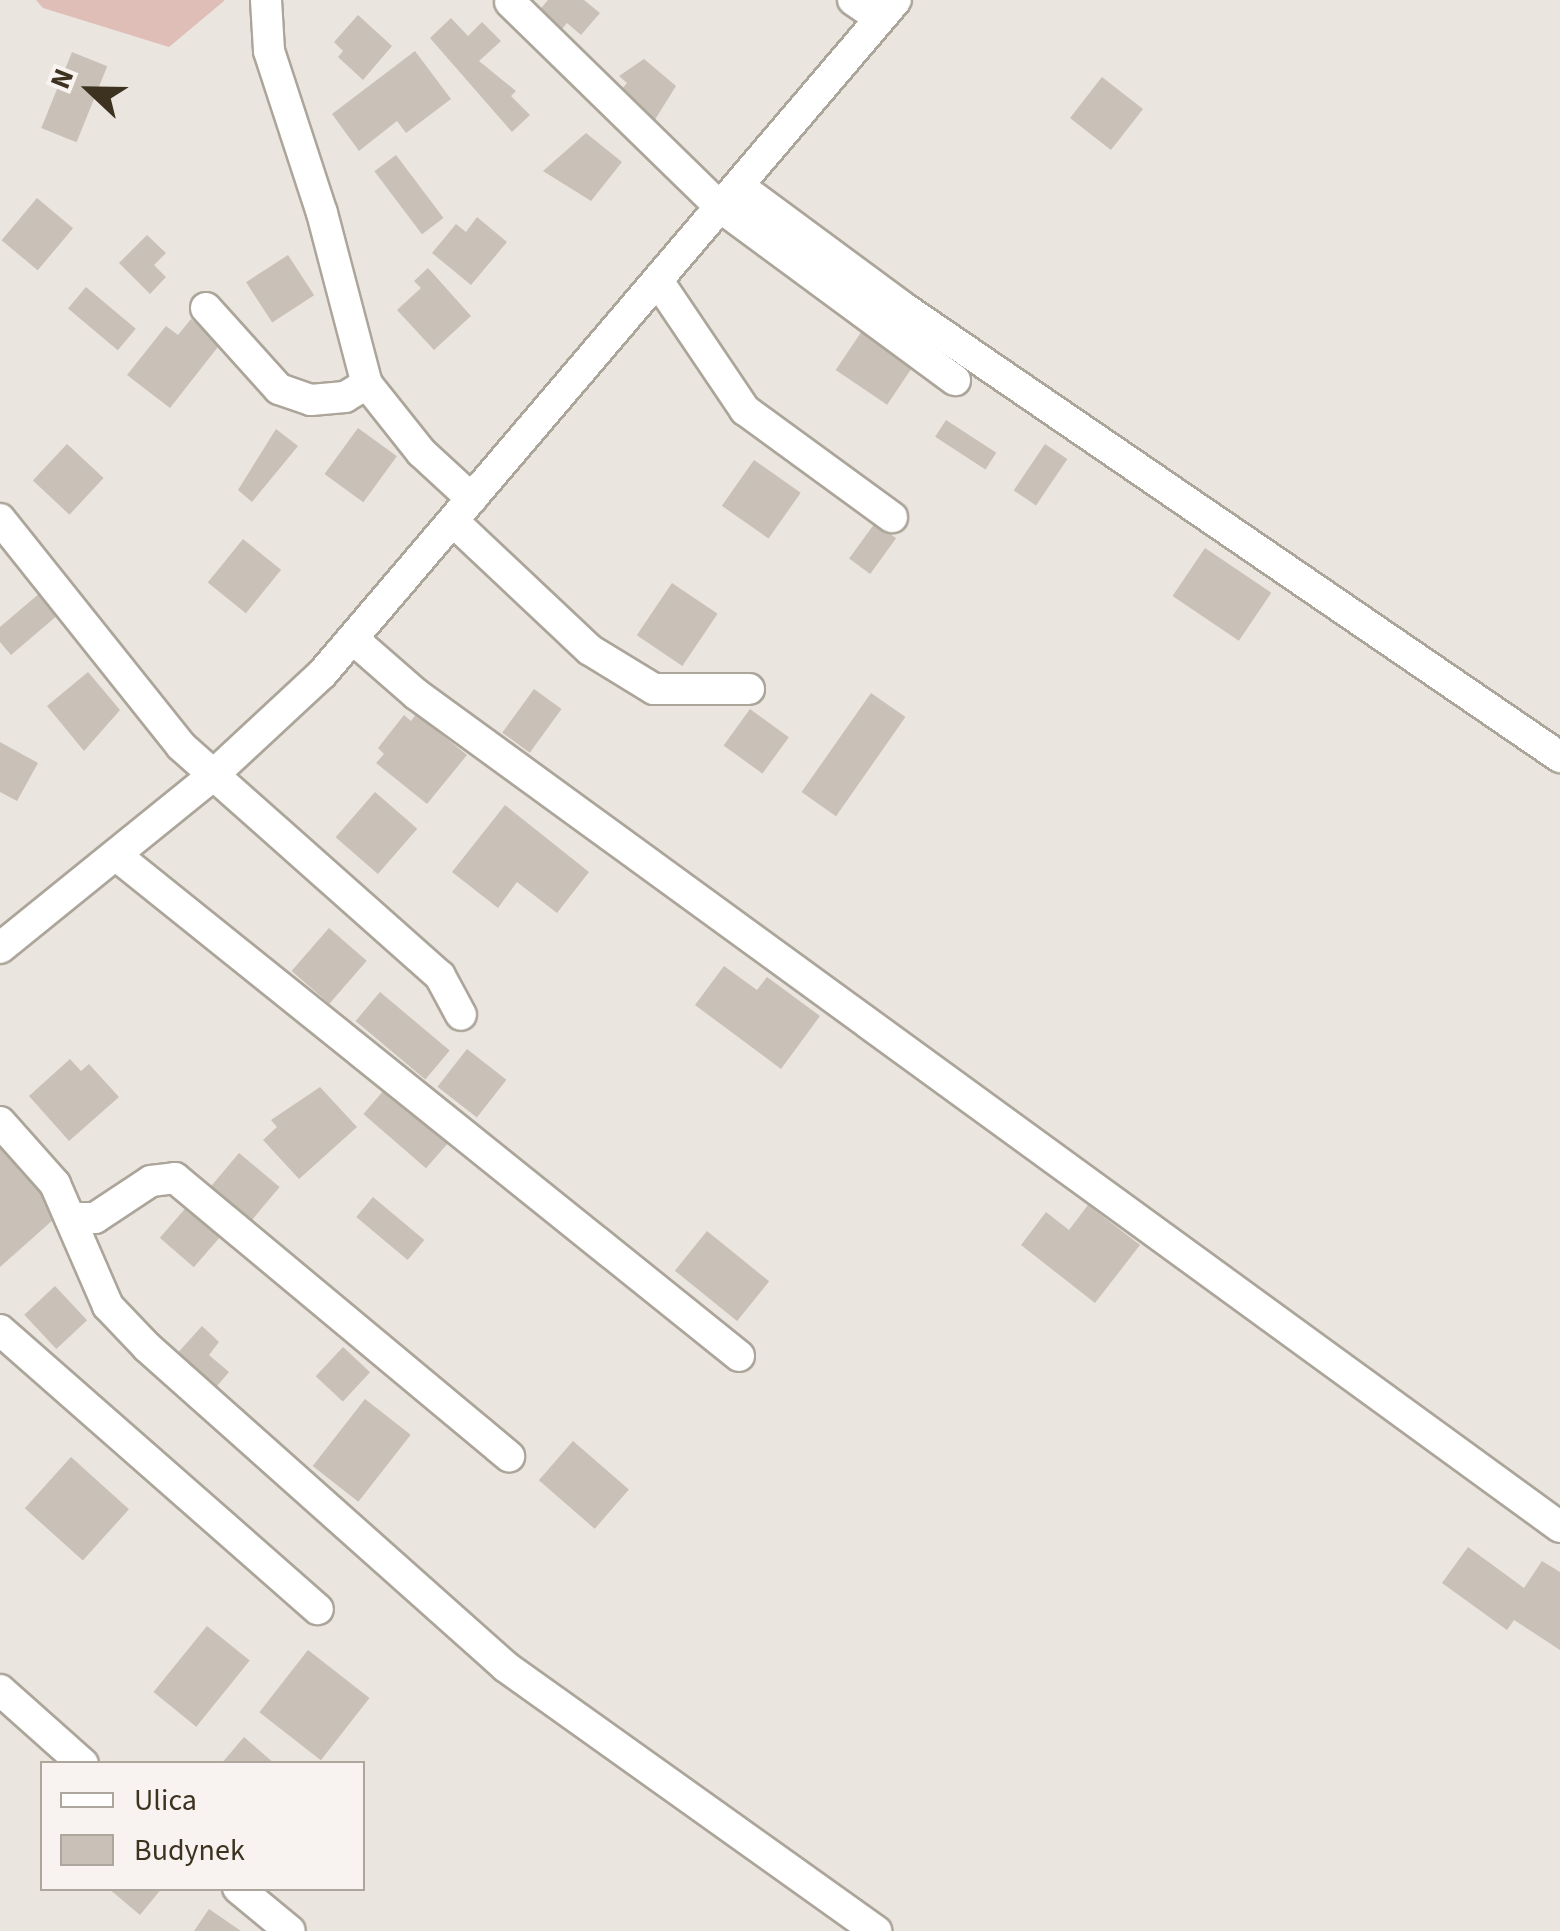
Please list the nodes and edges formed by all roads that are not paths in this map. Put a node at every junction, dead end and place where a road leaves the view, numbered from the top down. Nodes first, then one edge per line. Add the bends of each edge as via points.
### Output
1 (266, 0) edge
2 (853, 0) edge
3 (510, 2) edge
4 (888, 9) edge
5 (730, 197) junction
6 (658, 281) junction
7 (206, 308) dead end
8 (955, 380) dead end
9 (367, 384) junction
10 (462, 510) junction
11 (892, 517) dead end
12 (0, 519) edge
13 (353, 640) junction
14 (749, 688) dead end
15 (1560, 757) edge
16 (211, 777) junction
17 (117, 856) junction
18 (0, 948) edge
19 (461, 1014) dead end
20 (0, 1122) edge
21 (70, 1218) junction
22 (0, 1330) edge
23 (739, 1356) dead end
24 (508, 1456) dead end
25 (1560, 1527) edge
26 (318, 1610) dead end
27 (0, 1690) edge
28 (80, 1761) edge
29 (242, 1891) edge
30 (290, 1931) edge
31 (876, 1931) edge

1 - 9 street via 268,51 322,213
2 - 4 street
3 - 5 street
4 - 5 street
5 - 6 street
5 - 8 street
5 - 15 street via 902,306
6 - 10 street
6 - 11 street via 745,410
7 - 9 street via 279,389 312,400 345,396
9 - 10 street
10 - 13 street
10 - 14 street via 590,650 654,689
12 - 16 street
13 - 16 street
13 - 25 street via 416,694
16 - 17 street
16 - 19 street via 440,976
17 - 18 street
17 - 23 street
20 - 21 street via 55,1184
21 - 24 street via 95,1218 151,1180 175,1178
21 - 31 street via 108,1306 302,1487 506,1667
22 - 26 street
27 - 28 street
29 - 30 street

